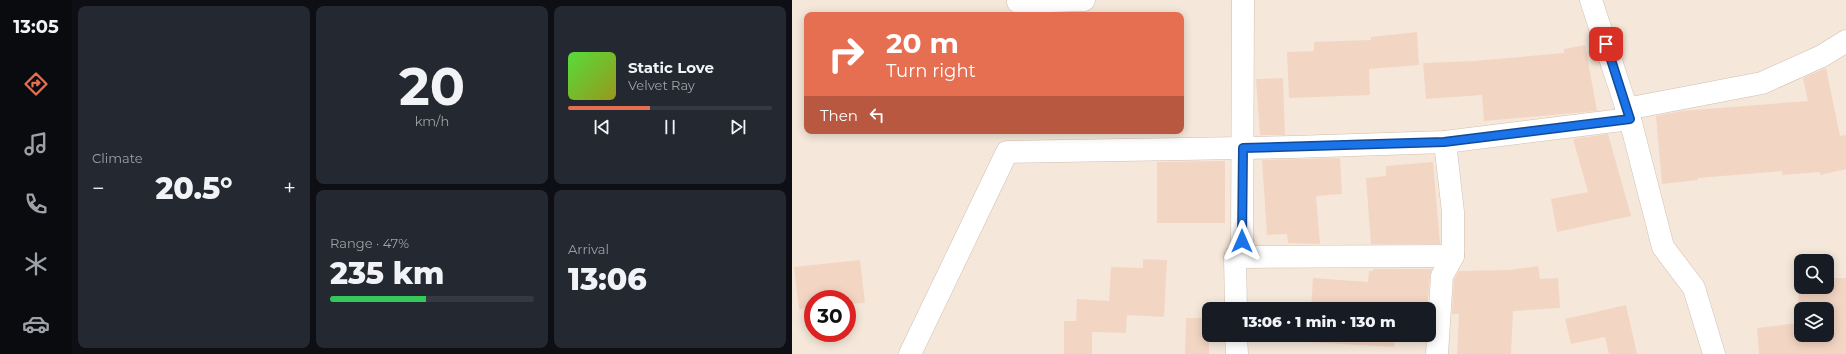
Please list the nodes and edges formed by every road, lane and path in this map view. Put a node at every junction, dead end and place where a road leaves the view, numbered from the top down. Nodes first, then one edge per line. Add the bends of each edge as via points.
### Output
1 (1084, 0) edge
2 (1243, 0) edge
3 (1591, 0) edge
4 (1018, 2) dead end
5 (1846, 41) edge
6 (1628, 114) junction
7 (1444, 142) junction
8 (1243, 148) junction
9 (1242, 256) junction
10 (1453, 256) junction
11 (1236, 302) edge
12 (1236, 342) edge
13 (910, 354) edge
14 (1237, 354) edge
15 (1438, 354) edge
16 (1714, 354) edge

1 - 4 street
2 - 8 street
3 - 6 street
5 - 6 street via 1822,56 1762,84
6 - 7 street
6 - 16 street via 1663,247 1694,288
7 - 8 street
7 - 10 street via 1453,212
8 - 9 street
8 - 13 street via 1007,152
9 - 10 street
9 - 11 street via 1235,256
10 - 15 street via 1442,276
12 - 14 street

